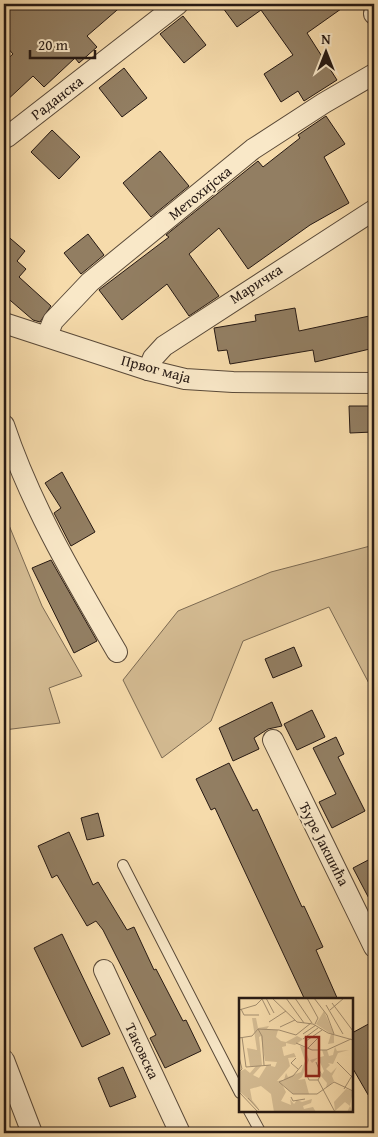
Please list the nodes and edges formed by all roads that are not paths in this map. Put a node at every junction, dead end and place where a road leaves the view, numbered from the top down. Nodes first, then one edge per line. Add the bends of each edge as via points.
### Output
1 (178, 4) edge
2 (374, 74) edge
3 (7, 137) dead end
4 (374, 210) edge
5 (4, 323) edge
6 (46, 336) junction
7 (148, 370) junction
8 (374, 383) edge
9 (4, 425) edge
10 (117, 652) dead end
11 (274, 740) dead end
12 (123, 865) dead end
13 (374, 947) edge
14 (104, 970) dead end
15 (4, 1060) edge
16 (239, 1091) edge
17 (250, 1112) edge
18 (32, 1133) edge
19 (180, 1133) edge
20 (261, 1133) edge

1 - 3 street, Раданска
2 - 6 street, Метохијска via 253,149 90,282 64,307
4 - 7 street, Маричка via 164,346
5 - 6 street, Првог маја
6 - 7 street, Првог маја
7 - 8 street, Првог маја via 205,381
9 - 10 street via 36,506
11 - 13 street, Ђуре Јакшића
12 - 16 lane
14 - 19 street, Таковска
15 - 18 street
17 - 20 lane

